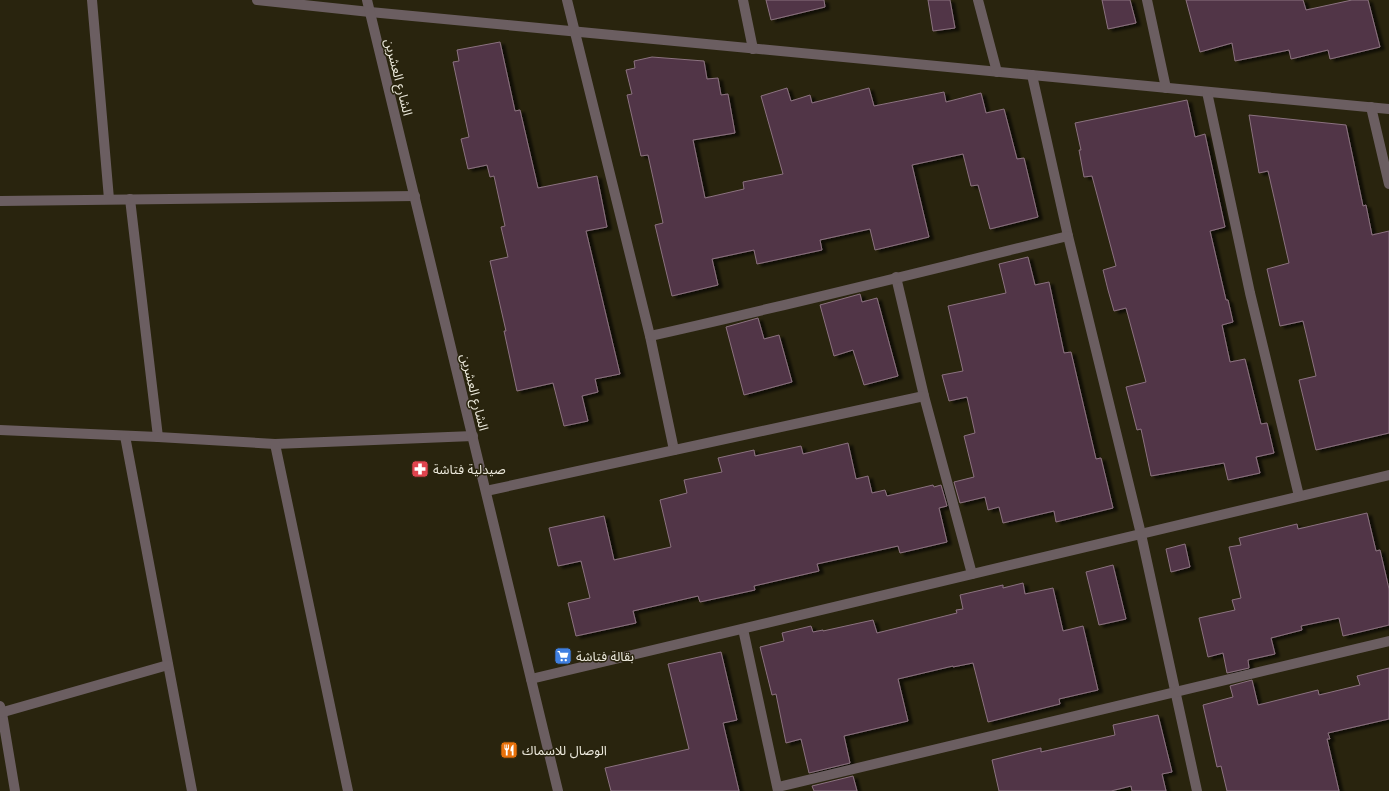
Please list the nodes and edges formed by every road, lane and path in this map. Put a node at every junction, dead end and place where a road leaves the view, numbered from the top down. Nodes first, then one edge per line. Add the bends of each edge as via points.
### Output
1 (92, 0) edge
2 (257, 0) edge
3 (367, 0) edge
4 (567, 0) edge
5 (743, 0) edge
6 (978, 0) edge
7 (1147, 0) edge
8 (370, 12) junction
9 (575, 32) junction
10 (753, 49) junction
11 (997, 72) junction
12 (1032, 75) junction
13 (1166, 88) junction
14 (1207, 92) junction
15 (1371, 108) junction
16 (1389, 109) edge
17 (1389, 184) edge
18 (415, 196) junction
19 (109, 199) junction
20 (130, 199) junction
21 (0, 201) edge
22 (1068, 236) junction
23 (896, 277) junction
24 (650, 336) junction
25 (924, 396) junction
26 (0, 430) edge
27 (125, 436) junction
28 (473, 436) junction
29 (158, 437) junction
30 (275, 444) junction
31 (674, 450) junction
32 (1389, 475) edge
33 (486, 491) junction
34 (1299, 496) junction
35 (1141, 534) junction
36 (972, 574) junction
37 (743, 629) junction
38 (1389, 641) edge
39 (168, 665) junction
40 (531, 679) junction
41 (1175, 692) junction
42 (1, 711) edge
43 (778, 789) edge
44 (15, 791) edge
45 (192, 791) edge
46 (348, 791) edge
47 (558, 791) edge
48 (1197, 791) edge

1 - 19 street
2 - 8 street
3 - 8 street, الشارع العشرين
4 - 9 street
5 - 10 street
6 - 11 street
7 - 13 street
8 - 9 street
8 - 18 street, الشارع العشرين
9 - 10 street
9 - 24 street
10 - 11 street
11 - 12 street
12 - 13 street
12 - 22 street
13 - 14 street
14 - 15 street
14 - 34 street via 1250,293
15 - 16 street
15 - 17 street
18 - 20 street
18 - 28 street, الشارع العشرين
19 - 20 street
19 - 21 street
20 - 29 street
22 - 23 street
22 - 35 street
23 - 24 street
23 - 25 street
24 - 31 street
25 - 31 street
25 - 36 street
26 - 27 street
27 - 29 street
27 - 39 street
28 - 30 street
28 - 33 street, الشارع العشرين
29 - 30 street
30 - 46 street
31 - 33 street
32 - 34 street
33 - 40 street, الشارع العشرين
34 - 35 street
35 - 36 street
35 - 41 street
36 - 37 street
37 - 40 street
37 - 43 street
38 - 41 street
39 - 42 street
39 - 45 street
40 - 47 street, الشارع العشرين
41 - 43 street
41 - 48 street
42 - 44 street

